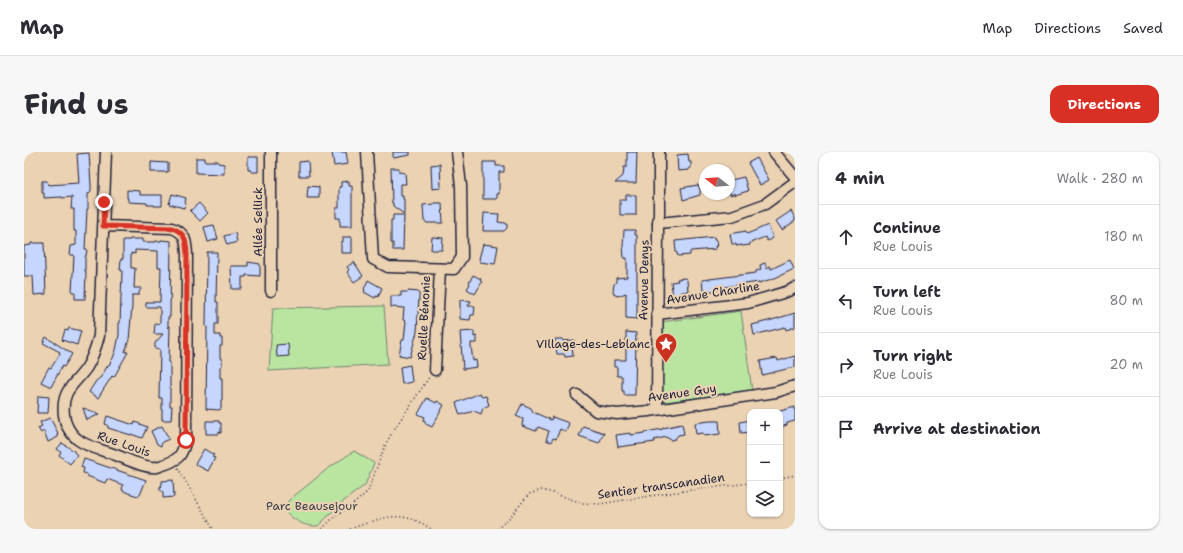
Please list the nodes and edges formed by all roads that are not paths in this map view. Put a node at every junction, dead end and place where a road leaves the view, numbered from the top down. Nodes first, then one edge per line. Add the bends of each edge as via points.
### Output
1 (106, 152) edge
2 (271, 152) edge
3 (367, 152) edge
4 (458, 152) edge
5 (659, 152) edge
6 (774, 152) edge
7 (795, 177) edge
8 (795, 182) edge
9 (658, 222) junction
10 (103, 226) junction
11 (440, 269) junction
12 (795, 288) edge
13 (271, 291) dead end
14 (657, 314) junction
15 (435, 370) road end
16 (795, 386) edge
17 (577, 395) dead end
18 (657, 409) junction

1 - 10 street, Rue Louis
2 - 13 street, Allée Sellick
3 - 11 street via 373,259 388,267
4 - 11 street via 462,257 454,269
5 - 9 street, Avenue Denys
6 - 7 street
8 - 9 street via 765,204 732,216
9 - 14 street, Avenue Denys
10 - 10 street, Rue Louis via 99,336 95,353 69,388 64,416 67,427 77,439 89,446 138,464 156,467 174,461 183,452 186,440 186,241 181,233 172,228
11 - 15 street, Ruelle Bénonie
12 - 14 street, Avenue Charline via 748,303
14 - 18 street, Avenue Denys
16 - 18 street, Avenue Guy via 776,392
17 - 18 street, Avenue Guy via 596,411 617,414

